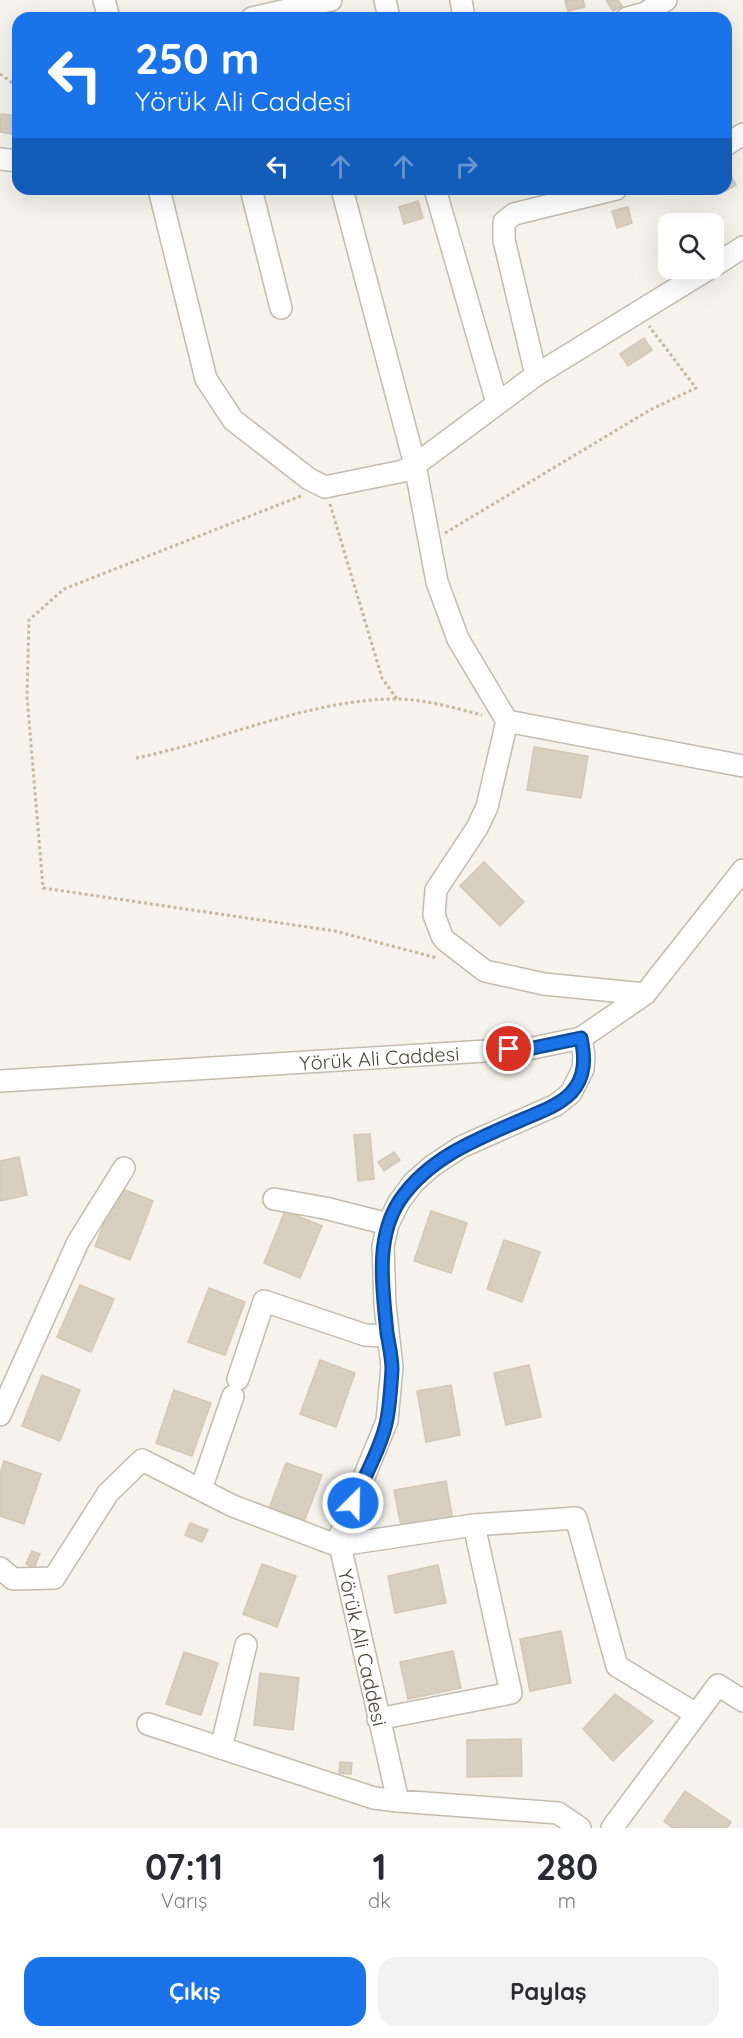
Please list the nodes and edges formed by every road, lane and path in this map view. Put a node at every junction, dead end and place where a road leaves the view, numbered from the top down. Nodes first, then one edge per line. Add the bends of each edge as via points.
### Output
1 (331, 0) edge
2 (666, 0) edge
3 (294, 12) edge
4 (647, 12) edge
5 (160, 195) edge
6 (253, 195) edge
7 (344, 195) edge
8 (437, 195) edge
9 (590, 195) edge
10 (743, 248) edge
11 (724, 260) edge
12 (692, 279) edge
13 (281, 308) dead end
14 (638, 312) junction
15 (536, 375) junction
16 (497, 403) junction
17 (415, 465) junction
18 (325, 487) junction
19 (428, 544) junction
20 (397, 699) junction
21 (507, 721) junction
22 (136, 758) dead end
23 (743, 766) edge
24 (743, 870) edge
25 (439, 958) dead end
26 (645, 994) junction
27 (581, 1038) junction
28 (0, 1081) edge
29 (124, 1168) dead end
30 (274, 1199) dead end
31 (388, 1224) junction
32 (388, 1336) junction
33 (0, 1415) edge
34 (201, 1489) junction
35 (474, 1525) junction
36 (338, 1545) junction
37 (0, 1568) edge
38 (246, 1646) dead end
39 (743, 1701) edge
40 (696, 1714) junction
41 (378, 1719) junction
42 (148, 1725) dead end
43 (221, 1748) junction
44 (398, 1801) junction
45 (580, 1828) edge
46 (612, 1828) edge

1 - 3 street
2 - 4 street
5 - 18 street via 211,390 233,420
6 - 13 street
7 - 17 street
8 - 16 street
9 - 15 street via 514,213 504,222 504,240
10 - 11 street
12 - 14 street
14 - 15 street
14 - 19 path via 696,388 650,410
15 - 16 street
16 - 17 street
17 - 18 street
17 - 19 street
18 - 20 path via 382,678
18 - 25 path via 64,589 28,620 27,696 43,888 335,931
19 - 21 street via 450,622
20 - 21 path
20 - 22 path via 327,707
21 - 23 street
21 - 26 street via 487,807 436,890 434,915 442,936 485,971 544,984
24 - 26 street
26 - 27 street
27 - 28 street, Yörük Ali Caddesi via 533,1048
27 - 31 street, Yörük Ali Caddesi via 583,1069 571,1093 556,1105 461,1147 432,1166 413,1183
29 - 33 street via 78,1242
30 - 31 street
31 - 32 street, Yörük Ali Caddesi via 383,1246
32 - 34 street via 365,1335 264,1301
32 - 36 street, Yörük Ali Caddesi via 392,1367 387,1421
34 - 36 street via 233,1506
34 - 37 street via 142,1460 108,1493 54,1578 13,1579
35 - 36 street
35 - 40 street via 576,1518 617,1666
35 - 41 street via 510,1693
36 - 41 street, Yörük Ali Caddesi
38 - 43 street
39 - 40 street via 718,1685
40 - 46 street
41 - 44 street, Yörük Ali Caddesi
42 - 43 street
43 - 44 street via 374,1798
44 - 45 street via 558,1813

